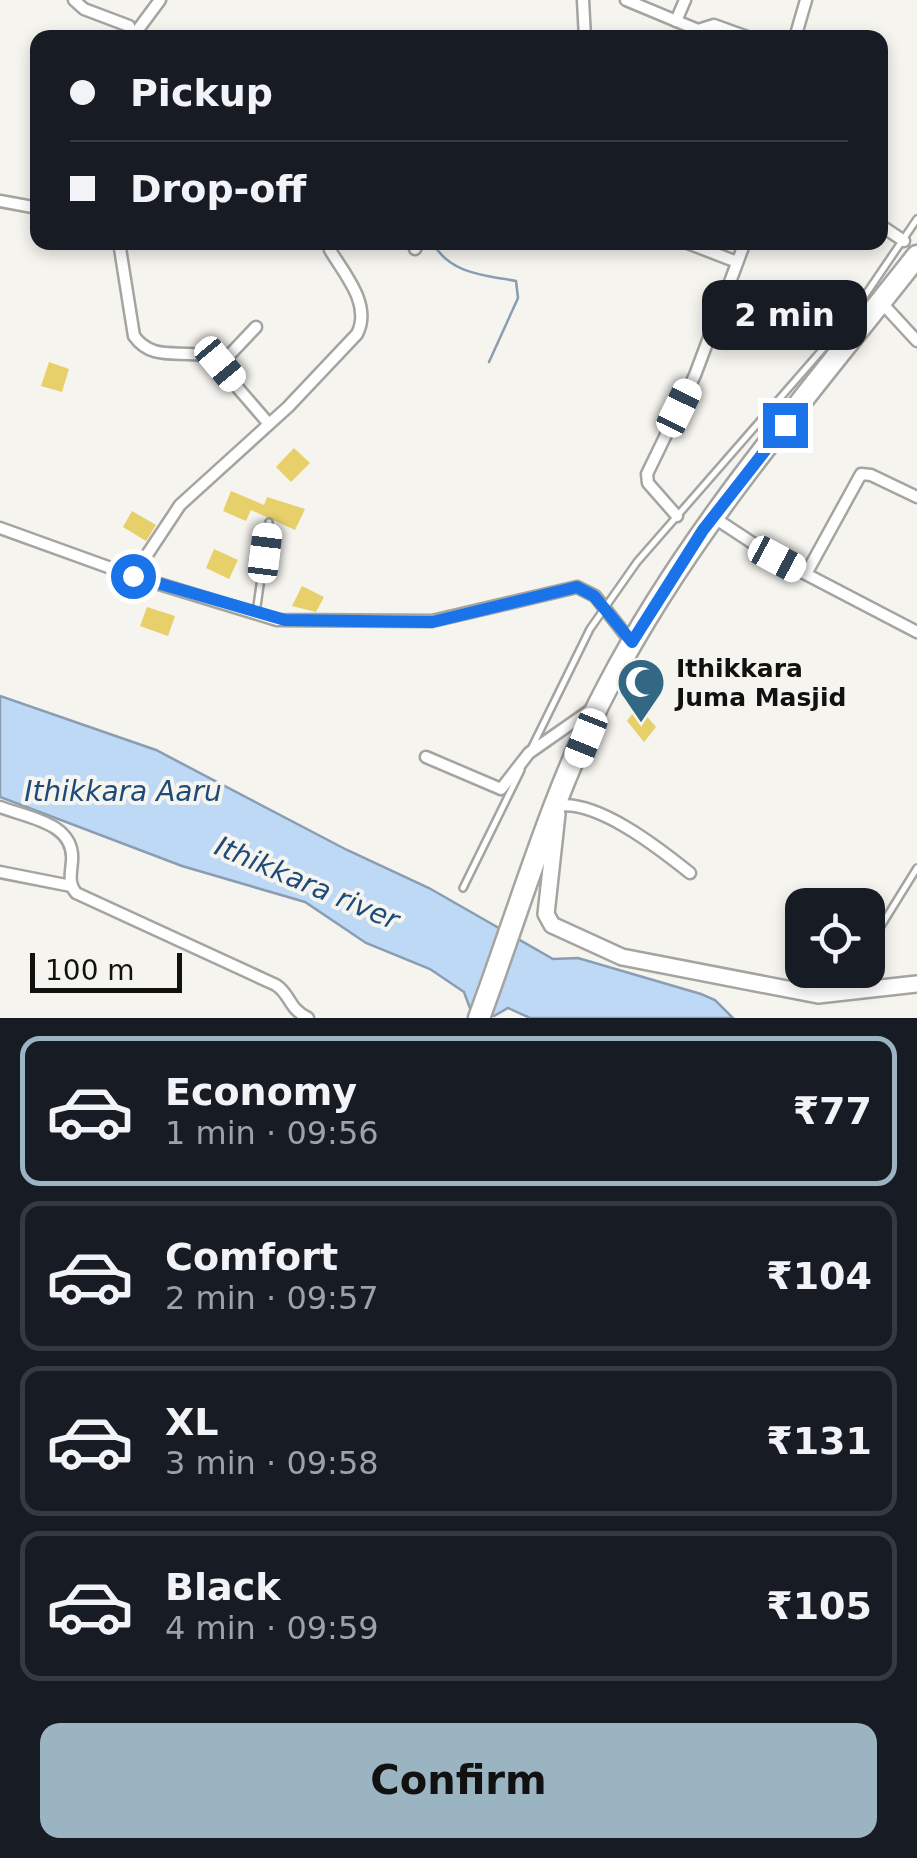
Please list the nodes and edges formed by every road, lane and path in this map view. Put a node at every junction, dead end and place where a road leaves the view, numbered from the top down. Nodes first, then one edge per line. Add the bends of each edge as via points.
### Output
1 (74, 0) edge
2 (160, 0) edge
3 (583, 0) edge
4 (626, 0) edge
5 (685, 0) edge
6 (806, 0) edge
7 (676, 21) junction
8 (131, 30) edge
9 (138, 30) edge
10 (585, 30) edge
11 (698, 30) edge
12 (698, 30) edge
13 (728, 30) edge
14 (797, 30) edge
15 (0, 201) edge
16 (30, 207) edge
17 (917, 218) edge
18 (888, 232) edge
19 (910, 248) edge
20 (119, 250) edge
21 (330, 250) edge
22 (706, 250) edge
23 (742, 250) edge
24 (737, 262) junction
25 (880, 302) junction
26 (256, 326) dead end
27 (917, 341) edge
28 (220, 364) junction
29 (270, 424) junction
30 (917, 498) edge
31 (677, 516) junction
32 (713, 517) junction
33 (269, 522) dead end
34 (0, 528) edge
35 (806, 574) junction
36 (133, 576) junction
37 (604, 608) junction
38 (256, 614) junction
39 (917, 632) edge
40 (632, 642) junction
41 (600, 704) junction
42 (530, 753) junction
43 (426, 757) dead end
44 (558, 806) junction
45 (0, 807) edge
46 (917, 868) edge
47 (0, 872) edge
48 (690, 874) dead end
49 (70, 886) junction
50 (463, 888) dead end
51 (885, 920) edge
52 (917, 984) edge
53 (851, 988) edge
54 (848, 995) junction
55 (308, 1018) edge
56 (479, 1018) edge

1 - 8 street
2 - 9 street
3 - 10 street
4 - 7 street
5 - 7 street
6 - 14 street
7 - 12 street
11 - 13 street
15 - 16 street
17 - 19 lane
18 - 19 street
19 - 25 highway
19 - 31 lane
20 - 28 street via 142,347 201,353
21 - 29 street via 362,306 362,325
22 - 24 street
23 - 24 street
24 - 31 street via 647,474
25 - 27 street
25 - 32 highway
26 - 28 street
28 - 29 street
29 - 36 street via 180,505
30 - 35 street via 861,474
31 - 37 lane
32 - 35 street
32 - 40 highway
33 - 38 lane
34 - 36 street
35 - 39 street
36 - 38 street
37 - 38 street via 572,586 432,622
37 - 40 street
37 - 42 lane
40 - 41 highway
41 - 42 street
41 - 44 highway
42 - 43 street via 501,789
42 - 50 lane
44 - 48 street via 573,803 621,826
44 - 54 main road via 544,903 552,925 622,957 818,996
44 - 56 highway
45 - 49 street via 64,832 73,850
46 - 51 lane
47 - 49 street
49 - 55 street via 276,985
52 - 54 main road
53 - 54 lane

